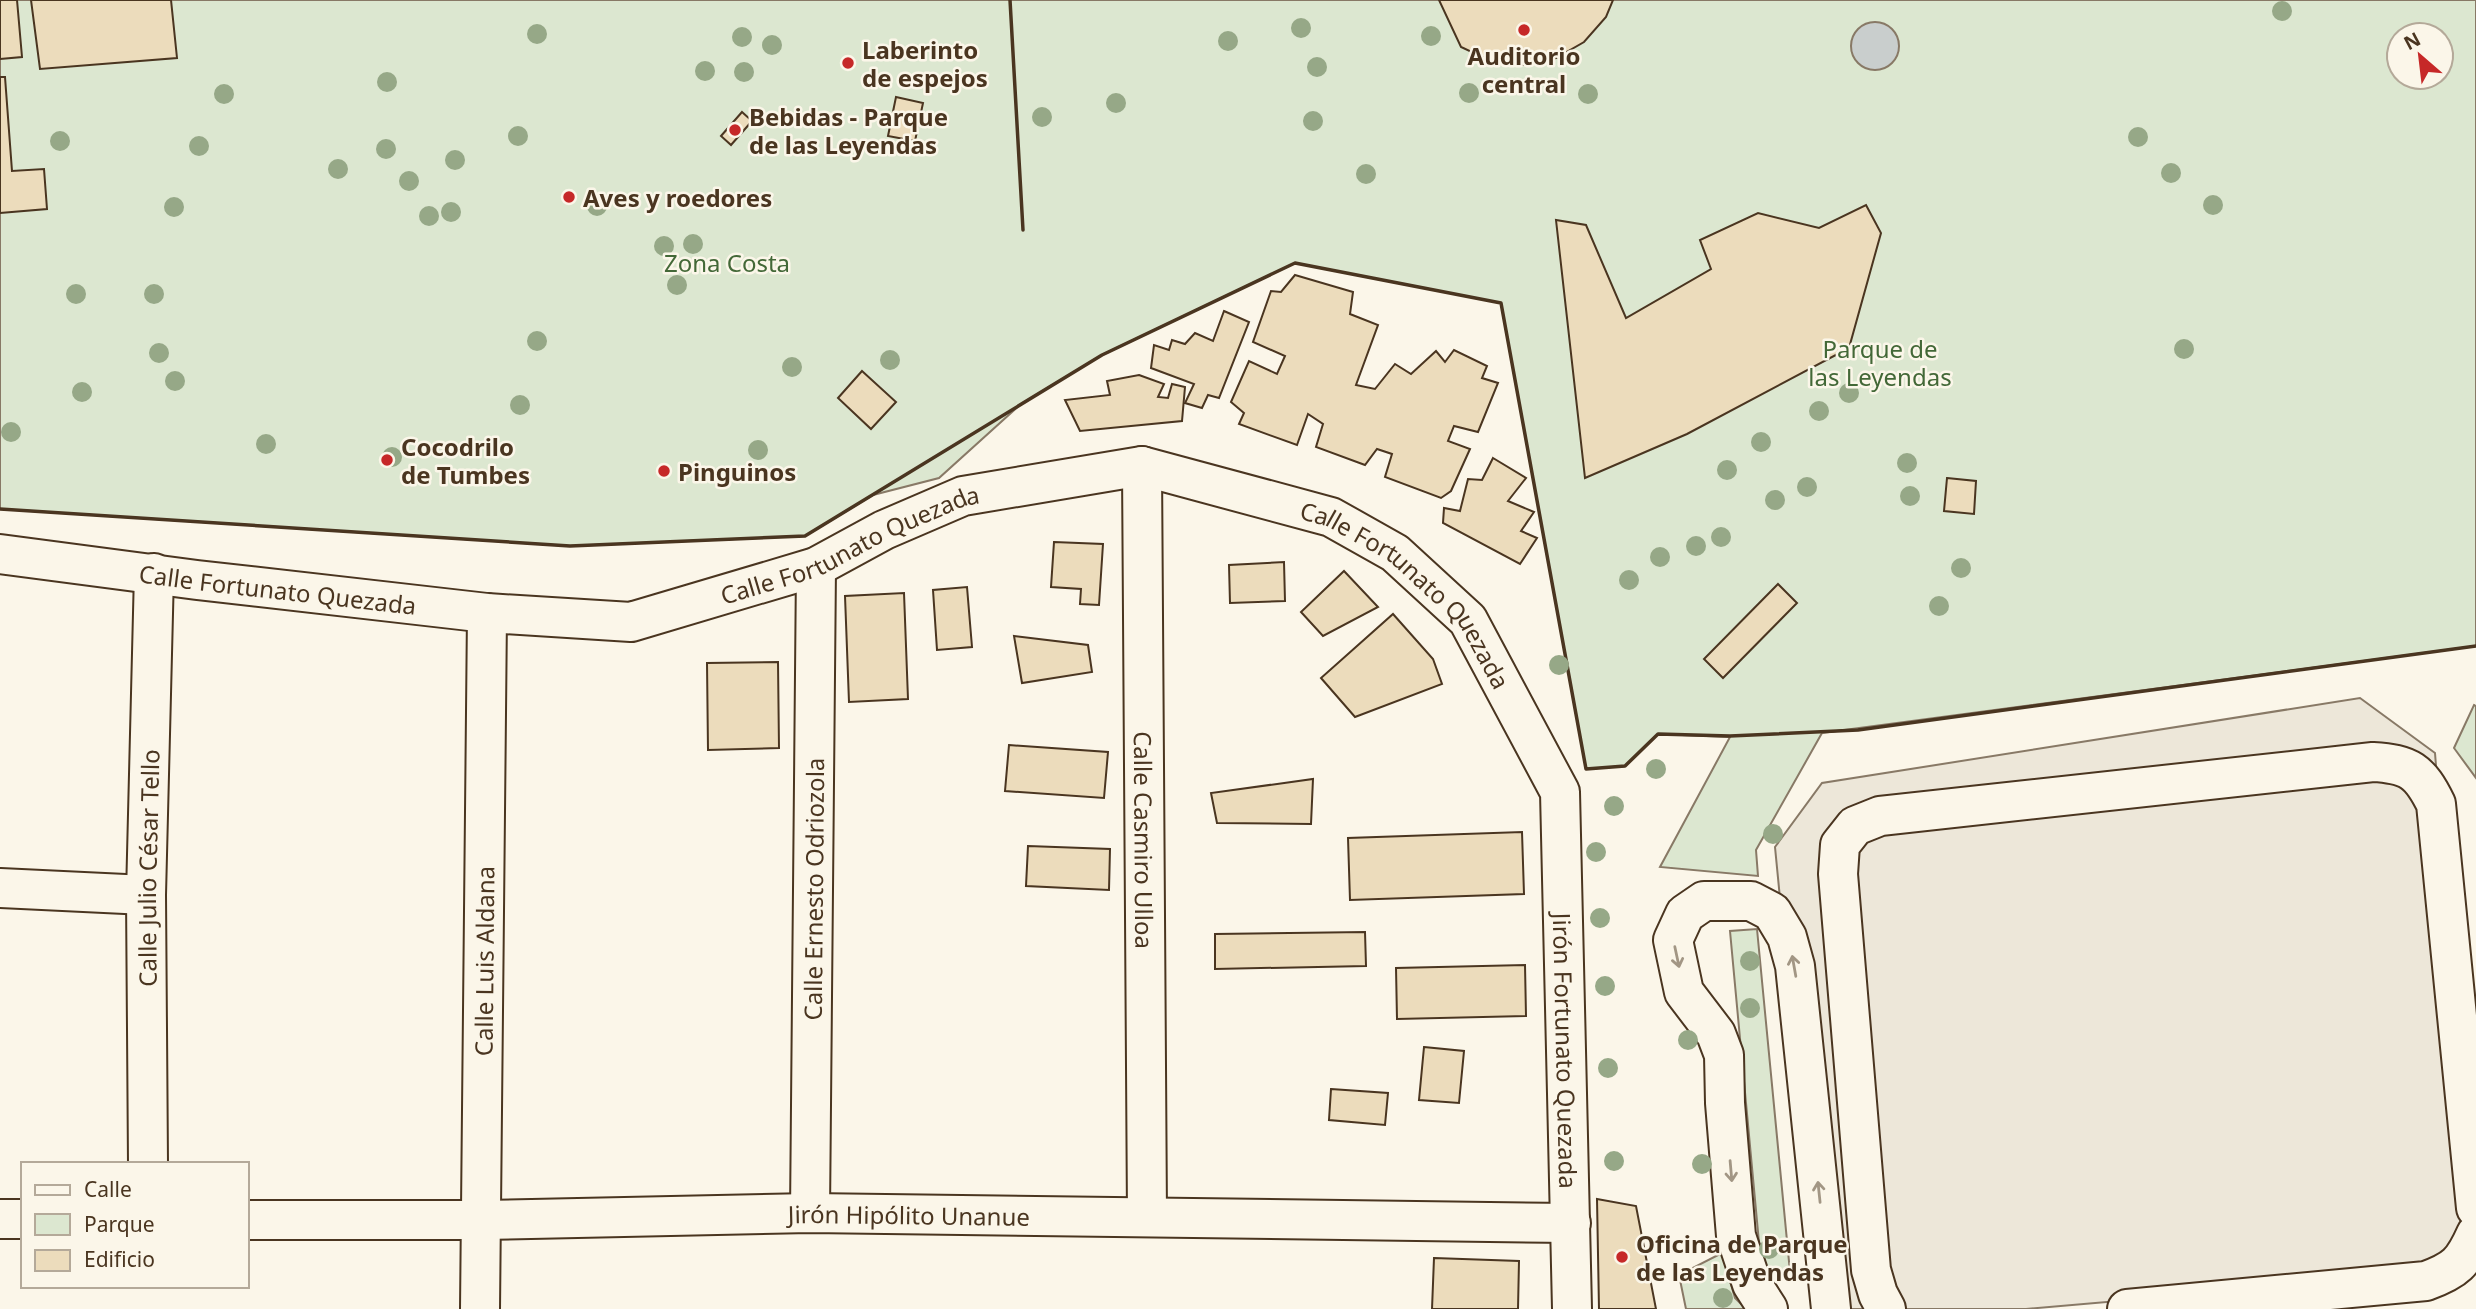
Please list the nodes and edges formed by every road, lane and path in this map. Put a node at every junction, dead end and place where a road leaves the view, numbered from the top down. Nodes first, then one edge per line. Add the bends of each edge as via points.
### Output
1 (1142, 466) junction
2 (0, 554) edge
3 (816, 567) junction
4 (154, 573) junction
5 (486, 613) junction
6 (1560, 792) joint
7 (0, 888) edge
8 (146, 895) junction
9 (148, 1162) edge
10 (2476, 1208) edge
11 (810, 1213) junction
12 (1147, 1216) junction
13 (0, 1219) edge
14 (21, 1219) edge
15 (248, 1220) edge
16 (482, 1220) junction
17 (1571, 1223) junction
18 (2476, 1234) edge
19 (480, 1309) edge
20 (1572, 1309) edge
21 (1768, 1309) edge
22 (1831, 1309) edge
23 (1886, 1309) edge
24 (2127, 1309) edge

1 - 3 street, Calle Fortunato Quezada via 963,496 884,530
1 - 6 street, Calle Fortunato Quezada via 1331,517 1395,553 1468,620
1 - 12 street, Calle Casmiro Ulloa
2 - 4 street, Calle Fortunato Quezada
3 - 5 street, Calle Fortunato Quezada via 631,621
3 - 11 street, Calle Ernesto Odriozola
4 - 5 street, Calle Fortunato Quezada
4 - 8 street, Calle Julio César Tello
5 - 16 street, Calle Luis Aldana
6 - 17 street, Jirón Fortunato Quezada
7 - 8 street
8 - 9 street, Calle Julio César Tello
10 - 23 street via 2436,804 2425,782 2410,770 2373,762 1880,816 1855,826 1840,845 1838,874 1871,1270
11 - 12 street, Jirón Hipólito Unanue
11 - 16 street, Jirón Hipólito Unanue
12 - 17 street, Jirón Hipólito Unanue
13 - 14 street
15 - 16 street, Jirón Hipólito Unanue
16 - 19 street, Calle Luis Aldana
17 - 20 street, Jirón Fortunato Quezada
18 - 24 street via 2467,1254 2450,1272 2426,1281
22 -> 21 street via 1795,966 1787,937 1772,912 1751,901 1704,901 1685,914 1673,940 1684,992 1716,1034 1724,1055 1736,1236 1752,1284

